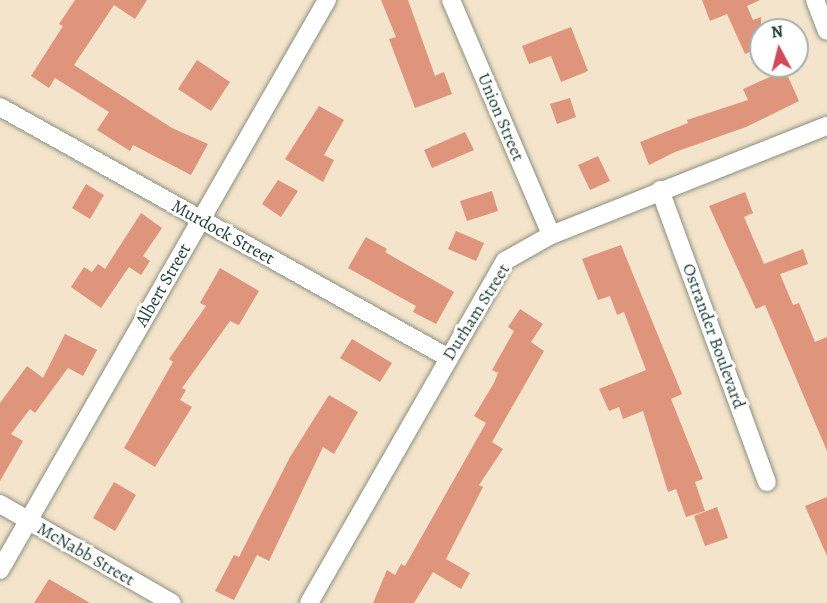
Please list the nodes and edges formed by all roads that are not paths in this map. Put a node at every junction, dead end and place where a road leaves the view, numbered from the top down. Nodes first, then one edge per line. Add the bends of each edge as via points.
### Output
1 (327, 0) edge
2 (451, 0) edge
3 (815, 0) edge
4 (827, 31) edge
5 (0, 107) edge
6 (827, 126) edge
7 (660, 190) junction
8 (200, 219) junction
9 (551, 235) junction
10 (447, 357) junction
11 (767, 482) dead end
12 (0, 504) edge
13 (28, 521) junction
14 (0, 570) edge
15 (172, 603) edge
16 (309, 603) edge

1 - 8 street, Albert Street
2 - 9 street, Union Street
3 - 4 street
5 - 8 street, Murdock Street
6 - 7 street, Durham Street
7 - 9 street, Durham Street
7 - 11 street, Ostrander Boulevard
8 - 10 street, Murdock Street
8 - 13 street, Albert Street
9 - 10 street, Durham Street via 505,261
10 - 16 street, Durham Street
12 - 13 street, McNabb Street
13 - 14 street, Albert Street
13 - 15 street, McNabb Street

